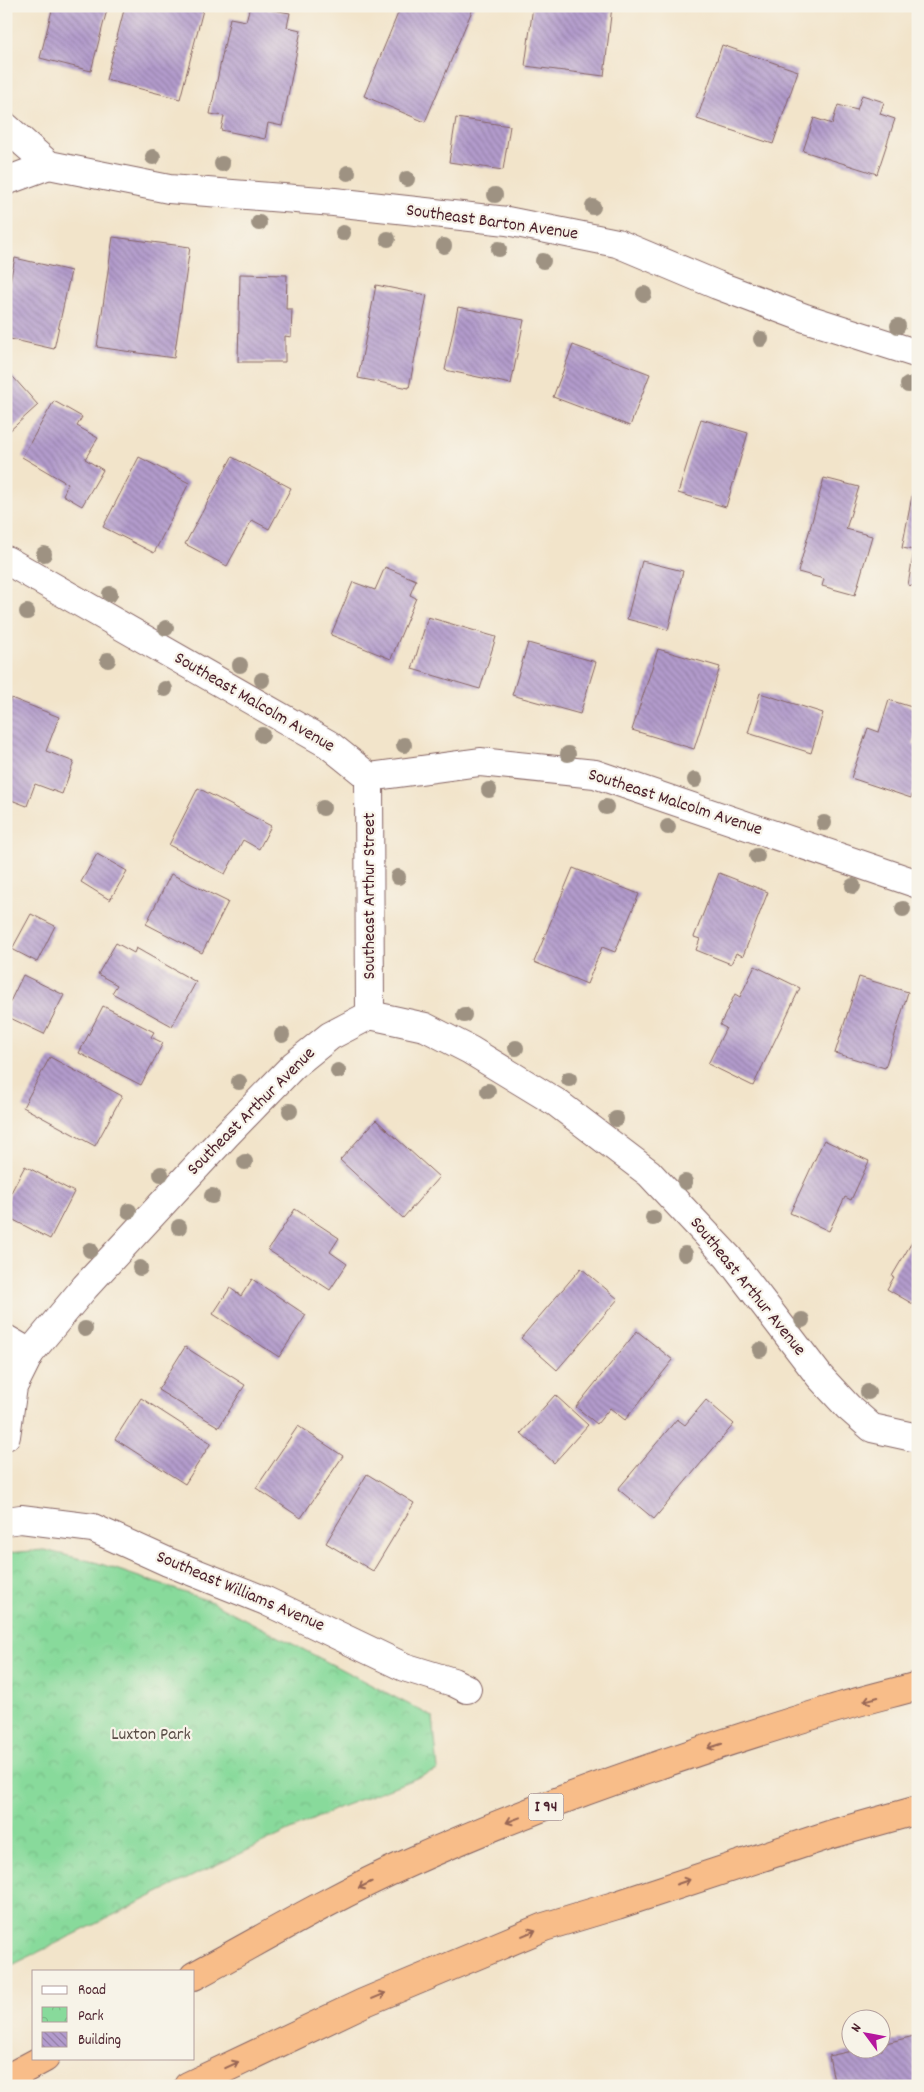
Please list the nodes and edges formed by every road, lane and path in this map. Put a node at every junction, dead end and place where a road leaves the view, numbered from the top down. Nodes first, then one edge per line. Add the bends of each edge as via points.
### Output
1 (6, 127) edge
2 (49, 165) junction
3 (6, 181) edge
4 (918, 354) edge
5 (6, 560) edge
6 (369, 778) junction
7 (918, 884) edge
8 (370, 1015) junction
9 (6, 1338) edge
10 (30, 1354) junction
11 (6, 1436) edge
12 (918, 1436) edge
13 (6, 1520) edge
14 (918, 1686) edge
15 (467, 1689) dead end
16 (918, 1810) edge
17 (195, 1975) edge
18 (41, 2060) edge
19 (6, 2080) edge
20 (188, 2086) edge

1 - 2 street
2 - 3 street
2 - 4 street, Southeast Barton Avenue via 169,189 334,202 507,221 617,243 805,318
5 - 6 street, Southeast Malcolm Avenue via 328,744
6 - 7 street, Southeast Malcolm Avenue via 480,762 595,774
6 - 8 street, Southeast Arthur Street
8 - 10 street, Southeast Arthur Avenue via 330,1036 294,1065 84,1287
8 - 12 street, Southeast Arthur Avenue via 425,1027 470,1050 557,1103 649,1173 728,1257 820,1377 848,1407 872,1428
9 - 10 street
10 - 11 street, Southeast Arthur Avenue via 13,1387
13 - 15 street, Southeast Williams Avenue via 93,1528 266,1601 404,1666
14 -> 17 highway, I 94 via 662,1763 468,1837 344,1895
20 -> 16 highway via 363,2003 544,1927 832,1834
18 - 19 highway

